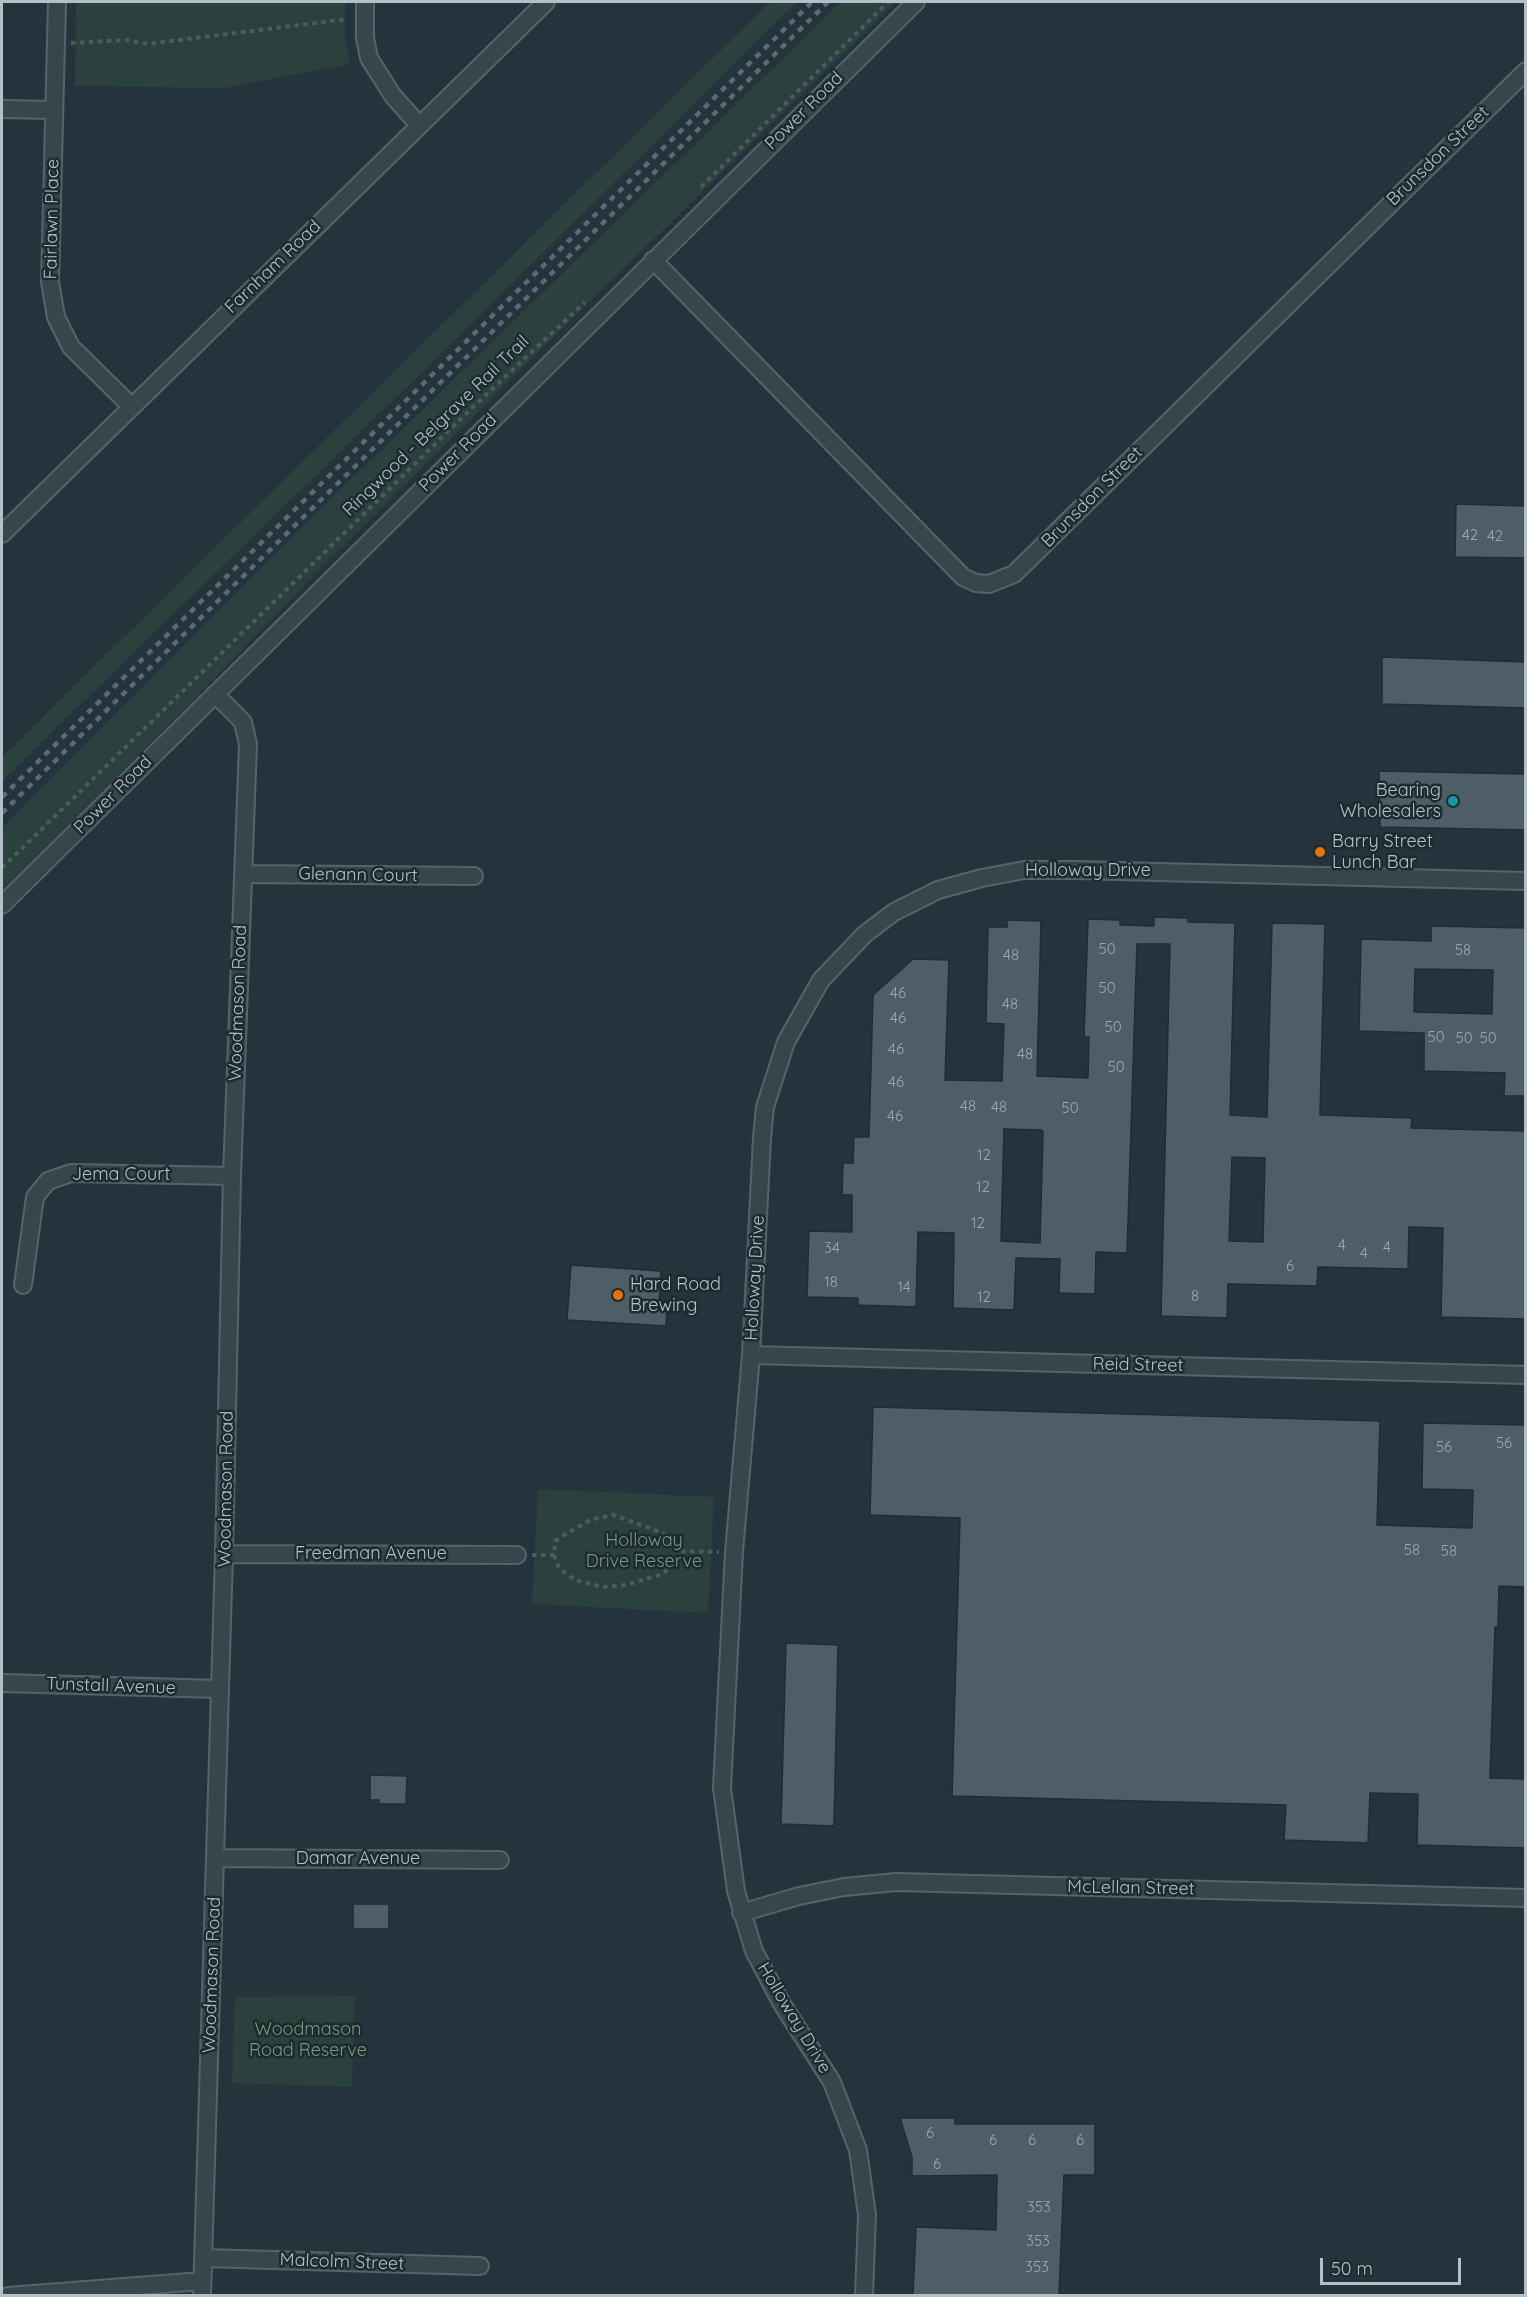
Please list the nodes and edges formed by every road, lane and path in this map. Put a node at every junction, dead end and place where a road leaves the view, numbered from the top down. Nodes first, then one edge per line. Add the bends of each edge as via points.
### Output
1 (57, 2) edge
2 (365, 2) edge
3 (546, 2) edge
4 (888, 2) edge
5 (915, 2) edge
6 (347, 19) dead end
7 (72, 43) dead end
8 (1526, 71) edge
9 (2, 109) edge
10 (54, 110) junction
11 (419, 125) junction
12 (698, 190) dead end
13 (653, 260) junction
14 (589, 298) dead end
15 (131, 406) junction
16 (2, 534) edge
17 (215, 694) junction
18 (2, 868) edge
19 (243, 874) junction
20 (474, 876) dead end
21 (1526, 881) edge
22 (2, 905) edge
23 (232, 1176) junction
24 (23, 1285) dead end
25 (751, 1355) junction
26 (1526, 1375) edge
27 (678, 1551) junction
28 (734, 1552) junction
29 (225, 1554) junction
30 (517, 1555) joint
31 (554, 1555) junction
32 (2, 1683) edge
33 (220, 1689) junction
34 (216, 1858) junction
35 (500, 1860) dead end
36 (1526, 1898) edge
37 (741, 1913) junction
38 (203, 2258) junction
39 (480, 2266) dead end
40 (202, 2288) edge
41 (8, 2295) edge
42 (864, 2295) edge

1 - 10 street, Fairlawn Place
2 - 11 street via 369,58 393,96
3 - 11 street, Farnham Road
4 - 12 path
5 - 13 street, Power Road
6 - 7 path via 148,44 126,40
8 - 13 street, Brunsdon Street via 1014,574 989,584 963,577
9 - 10 street
10 - 15 street, Fairlawn Place via 50,282 56,317 71,347
11 - 15 street, Farnham Road
13 - 17 street, Power Road
14 - 18 path, Ringwood - Belgrave Rail Trail
15 - 16 street, Farnham Road
17 - 19 street, Woodmason Road via 243,722 248,744
17 - 22 street, Power Road
19 - 20 street, Glenann Court
19 - 23 street, Woodmason Road
21 - 25 street, Holloway Drive via 1024,870 938,890 894,912 865,934 821,980 796,1021 773,1075 762,1138
23 - 24 street, Jema Court via 71,1173 48,1181 35,1197
23 - 29 street, Woodmason Road
25 - 26 street, Reid Street
25 - 28 street, Holloway Drive
27 - 28 path
27 - 31 path via 674,1565 662,1574 603,1587 575,1580 559,1568
27 - 31 path via 663,1533 613,1515 590,1520 555,1541
28 - 37 street, Holloway Drive via 722,1788
29 - 30 street, Freedman Avenue
29 - 33 street, Woodmason Road
30 - 31 path
32 - 33 street, Tunstall Avenue
33 - 34 street, Woodmason Road
34 - 35 street, Damar Avenue
34 - 38 street, Woodmason Road
36 - 37 street, McLellan Street via 896,1882 799,1896
37 - 42 street, Holloway Drive via 768,1978 832,2082 858,2150 867,2215
38 - 39 street, Malcolm Street
38 - 40 street, Woodmason Road
40 - 41 street

